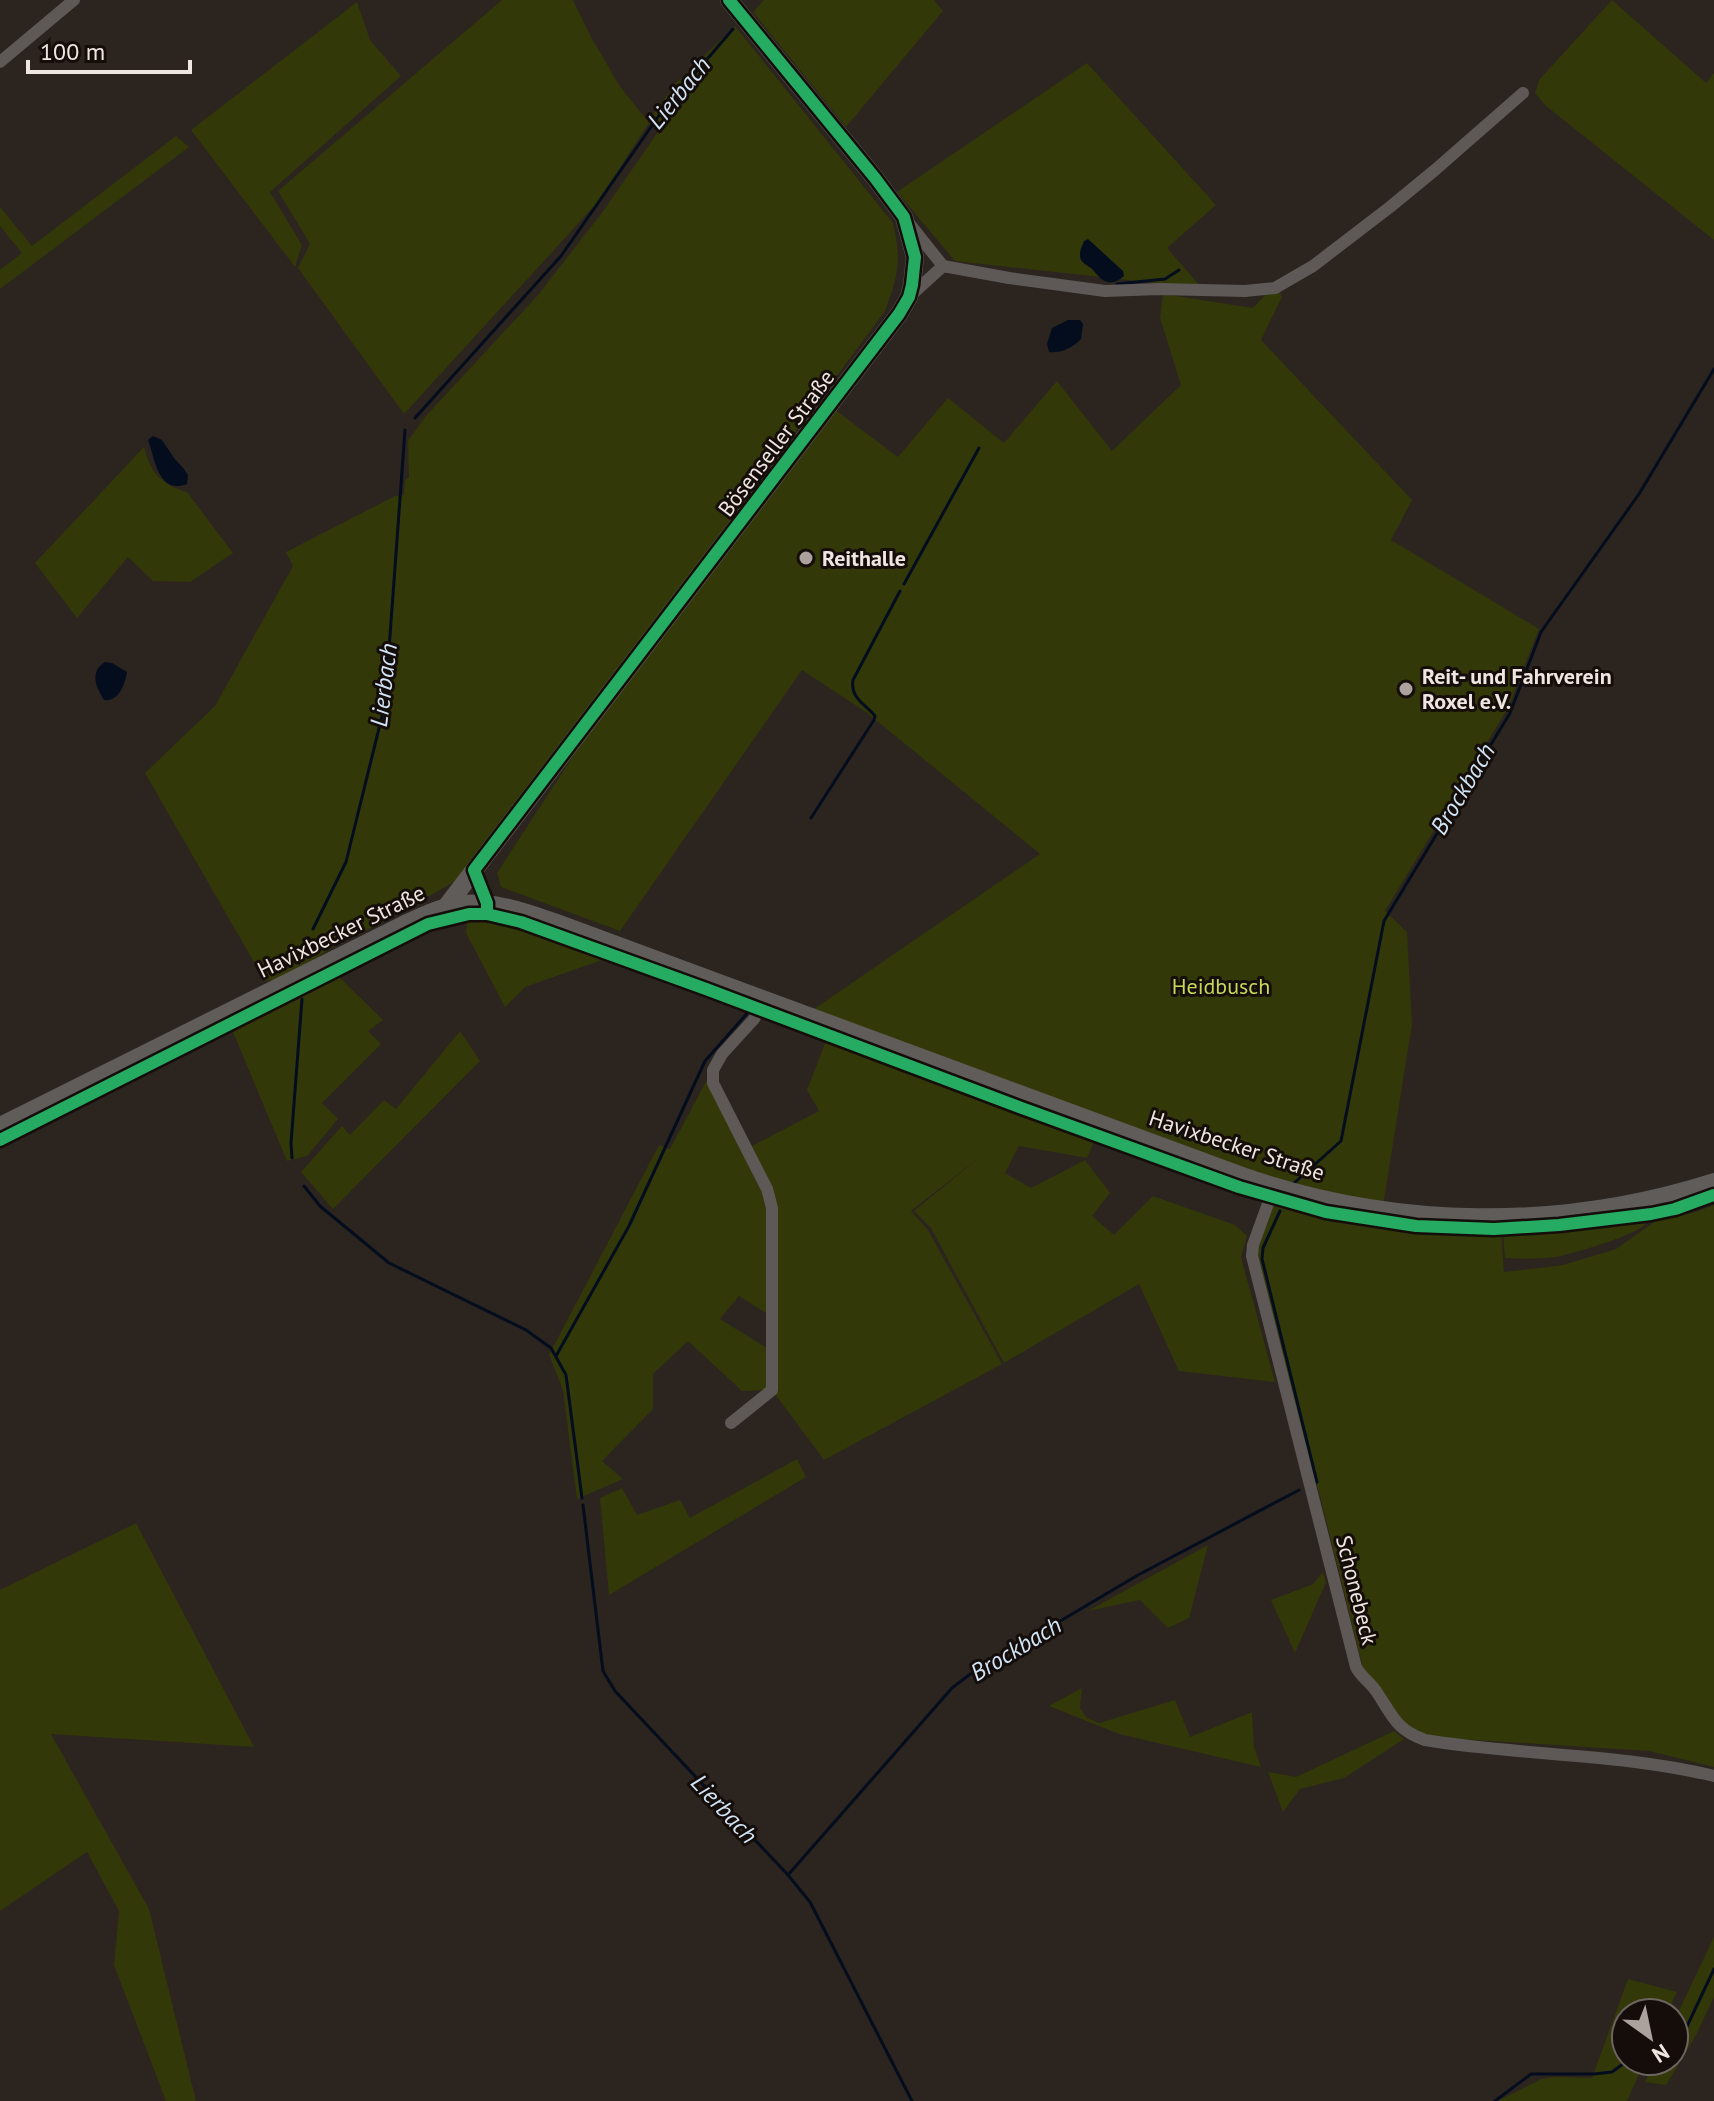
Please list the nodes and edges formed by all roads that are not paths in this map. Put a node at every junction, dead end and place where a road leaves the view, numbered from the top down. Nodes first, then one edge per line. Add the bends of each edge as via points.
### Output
1 (74, 0) edge
2 (729, 0) edge
3 (0, 62) edge
4 (1523, 93) dead end
5 (904, 217) junction
6 (943, 266) junction
7 (909, 297) junction
8 (474, 870) junction
9 (487, 903) junction
10 (446, 907) junction
11 (764, 1000) junction
12 (0, 1126) edge
13 (1714, 1182) edge
14 (1274, 1187) junction
15 (731, 1423) dead end
16 (1714, 1776) edge

1 - 3 street
2 - 5 main road, Bösenseller Straße
4 - 6 street via 1390,207 1275,288 1105,291
5 - 6 street
5 - 7 main road, Bösenseller Straße via 915,257
6 - 7 street
7 - 8 main road, Bösenseller Straße
8 - 9 main road
8 - 10 main road, Bösenseller Straße
9 - 10 main road, Havixbecker Straße
9 - 11 main road, Havixbecker Straße via 554,922
10 - 12 main road, Havixbecker Straße
11 - 14 main road, Havixbecker Straße
11 - 15 street via 713,1070 713,1083 772,1208 772,1390
13 - 14 main road, Havixbecker Straße via 1594,1210 1493,1218 1382,1211
14 - 16 street, Schonebeck via 1252,1256 1361,1677 1398,1726 1425,1740 1623,1760

